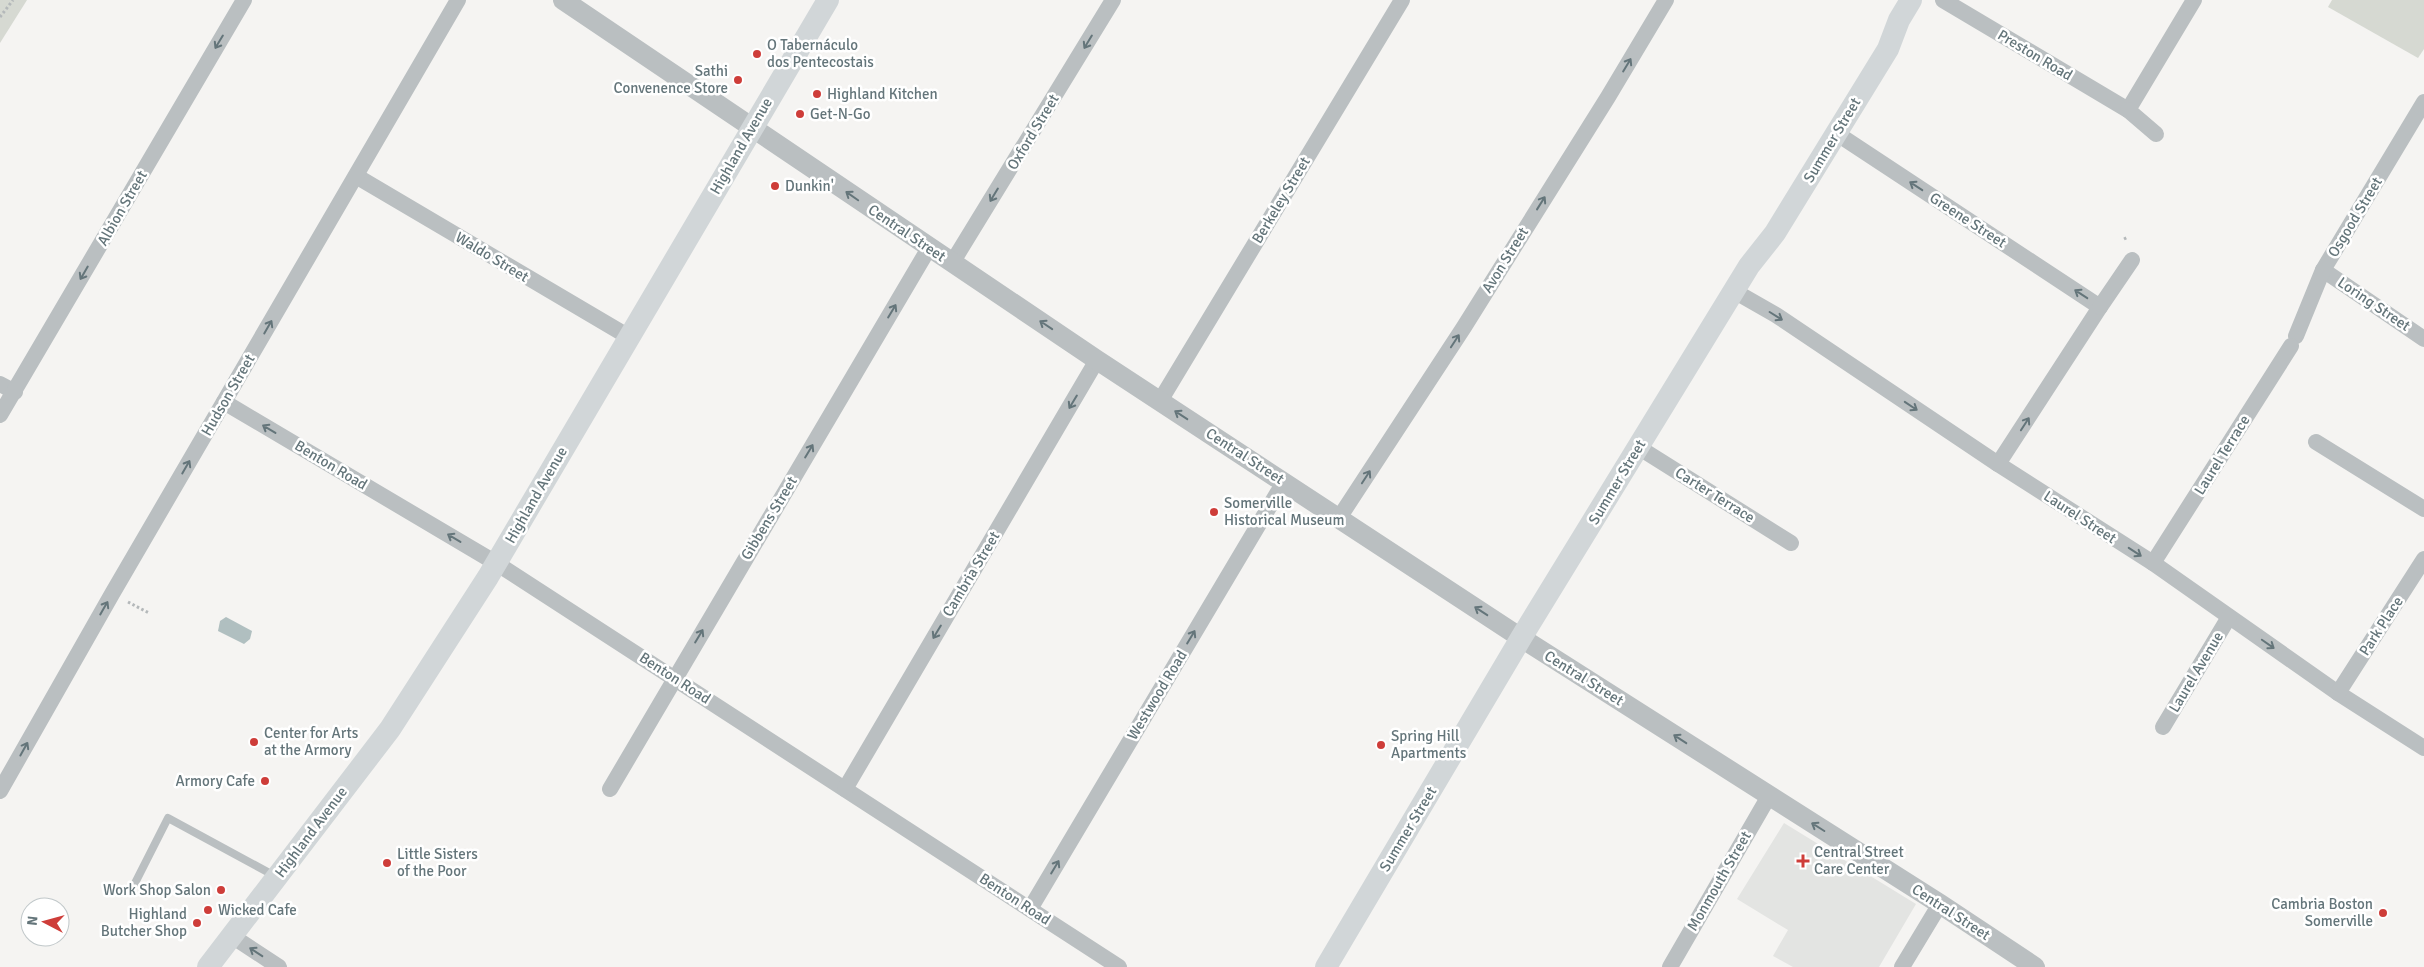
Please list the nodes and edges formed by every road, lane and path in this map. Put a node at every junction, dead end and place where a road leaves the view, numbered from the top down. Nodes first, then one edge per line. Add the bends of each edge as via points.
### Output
1 (13, 0) edge
2 (244, 0) edge
3 (458, 0) edge
4 (563, 0) edge
5 (828, 0) edge
6 (1113, 0) edge
7 (1402, 0) edge
8 (1666, 0) edge
9 (1911, 0) edge
10 (1943, 0) edge
11 (2194, 0) edge
12 (0, 17) edge
13 (2424, 102) edge
14 (2128, 110) junction
15 (2418, 128) edge
16 (752, 129) junction
17 (1836, 133) junction
18 (2156, 134) dead end
19 (356, 176) junction
20 (2128, 237) dead end
21 (2124, 239) dead end
22 (929, 248) junction
23 (2132, 260) dead end
24 (952, 263) junction
25 (2323, 270) junction
26 (1734, 291) junction
27 (2100, 307) junction
28 (629, 337) junction
29 (2424, 339) edge
30 (2293, 341) joint
31 (1097, 360) junction
32 (0, 384) edge
33 (15, 392) junction
34 (1160, 401) junction
35 (224, 402) junction
36 (0, 416) edge
37 (2316, 442) dead end
38 (1638, 447) junction
39 (1998, 464) junction
40 (1284, 482) junction
41 (2424, 508) edge
42 (1339, 518) junction
43 (1791, 543) dead end
44 (2424, 559) edge
45 (496, 563) junction
46 (2153, 563) junction
47 (126, 601) dead end
48 (149, 614) dead end
49 (2229, 617) junction
50 (1521, 638) junction
51 (675, 678) junction
52 (2338, 693) junction
53 (2163, 727) dead end
54 (2424, 748) edge
55 (845, 789) junction
56 (610, 790) dead end
57 (0, 792) edge
58 (1769, 796) junction
59 (277, 877) junction
60 (132, 889) dead end
61 (1940, 904) junction
62 (1030, 909) junction
63 (232, 936) junction
64 (208, 967) edge
65 (280, 967) edge
66 (1119, 967) edge
67 (1326, 967) edge
68 (1670, 967) edge
69 (1902, 967) edge
70 (2035, 967) edge

1 - 12 path
2 -> 33 street, Albion Street
3 - 19 street, Hudson Street
4 - 16 street, Central Street
5 - 16 main road, Highland Avenue
6 -> 24 street, Oxford Street
7 - 34 street, Berkeley Street
42 -> 8 street, Avon Street via 1464,327
9 - 17 main road, Summer Street via 1888,49
10 - 14 street, Preston Road
11 - 14 street
13 - 15 street, Osgood Street
14 - 18 street, Preston Road
15 - 25 street, Osgood Street
22 -> 16 street, Central Street
16 - 28 main road, Highland Avenue
17 - 26 main road, Summer Street via 1772,239 1749,266
27 -> 17 street, Greene Street
19 - 28 street, Waldo Street
35 -> 19 street, Hudson Street
20 - 21 path
22 - 24 street, Central Street
51 -> 22 street, Gibbens Street
23 - 27 street
31 -> 24 street, Central Street
25 - 29 street, Loring Street
25 - 30 street, Osgood Street
26 - 38 main road, Summer Street
26 -> 39 street, Laurel Street
39 -> 27 street
28 - 45 main road, Highland Avenue
30 - 46 street, Laurel Terrace
31 - 34 street, Central Street
31 -> 55 street, Cambria Street
32 - 33 street
33 - 36 street, Albion Street
40 -> 34 street, Central Street
45 -> 35 street, Benton Road
57 -> 35 street, Hudson Street
37 - 41 street
38 - 43 street, Carter Terrace
38 - 50 main road, Summer Street
39 -> 46 street, Laurel Street
40 - 42 street, Central Street
62 -> 40 street, Westwood Road
50 -> 42 street, Central Street
44 - 52 street, Park Place
45 - 51 street, Benton Road
45 - 59 main road, Highland Avenue via 390,729
46 - 49 street, Laurel Street
47 - 48 path
49 -> 52 street, Laurel Street
49 - 53 street, Laurel Avenue
58 -> 50 street, Central Street
50 - 67 main road, Summer Street
51 - 55 street, Benton Road
51 - 56 street, Gibbens Street
52 - 54 street, Laurel Street
55 - 62 street, Benton Road
61 -> 58 street, Central Street
58 - 68 street, Monmouth Street
59 - 60 lane via 168,818
59 - 63 main road, Highland Avenue
61 - 69 street
61 - 70 street, Central Street
62 - 66 street, Benton Road
63 - 64 main road, Highland Avenue
65 -> 63 street

